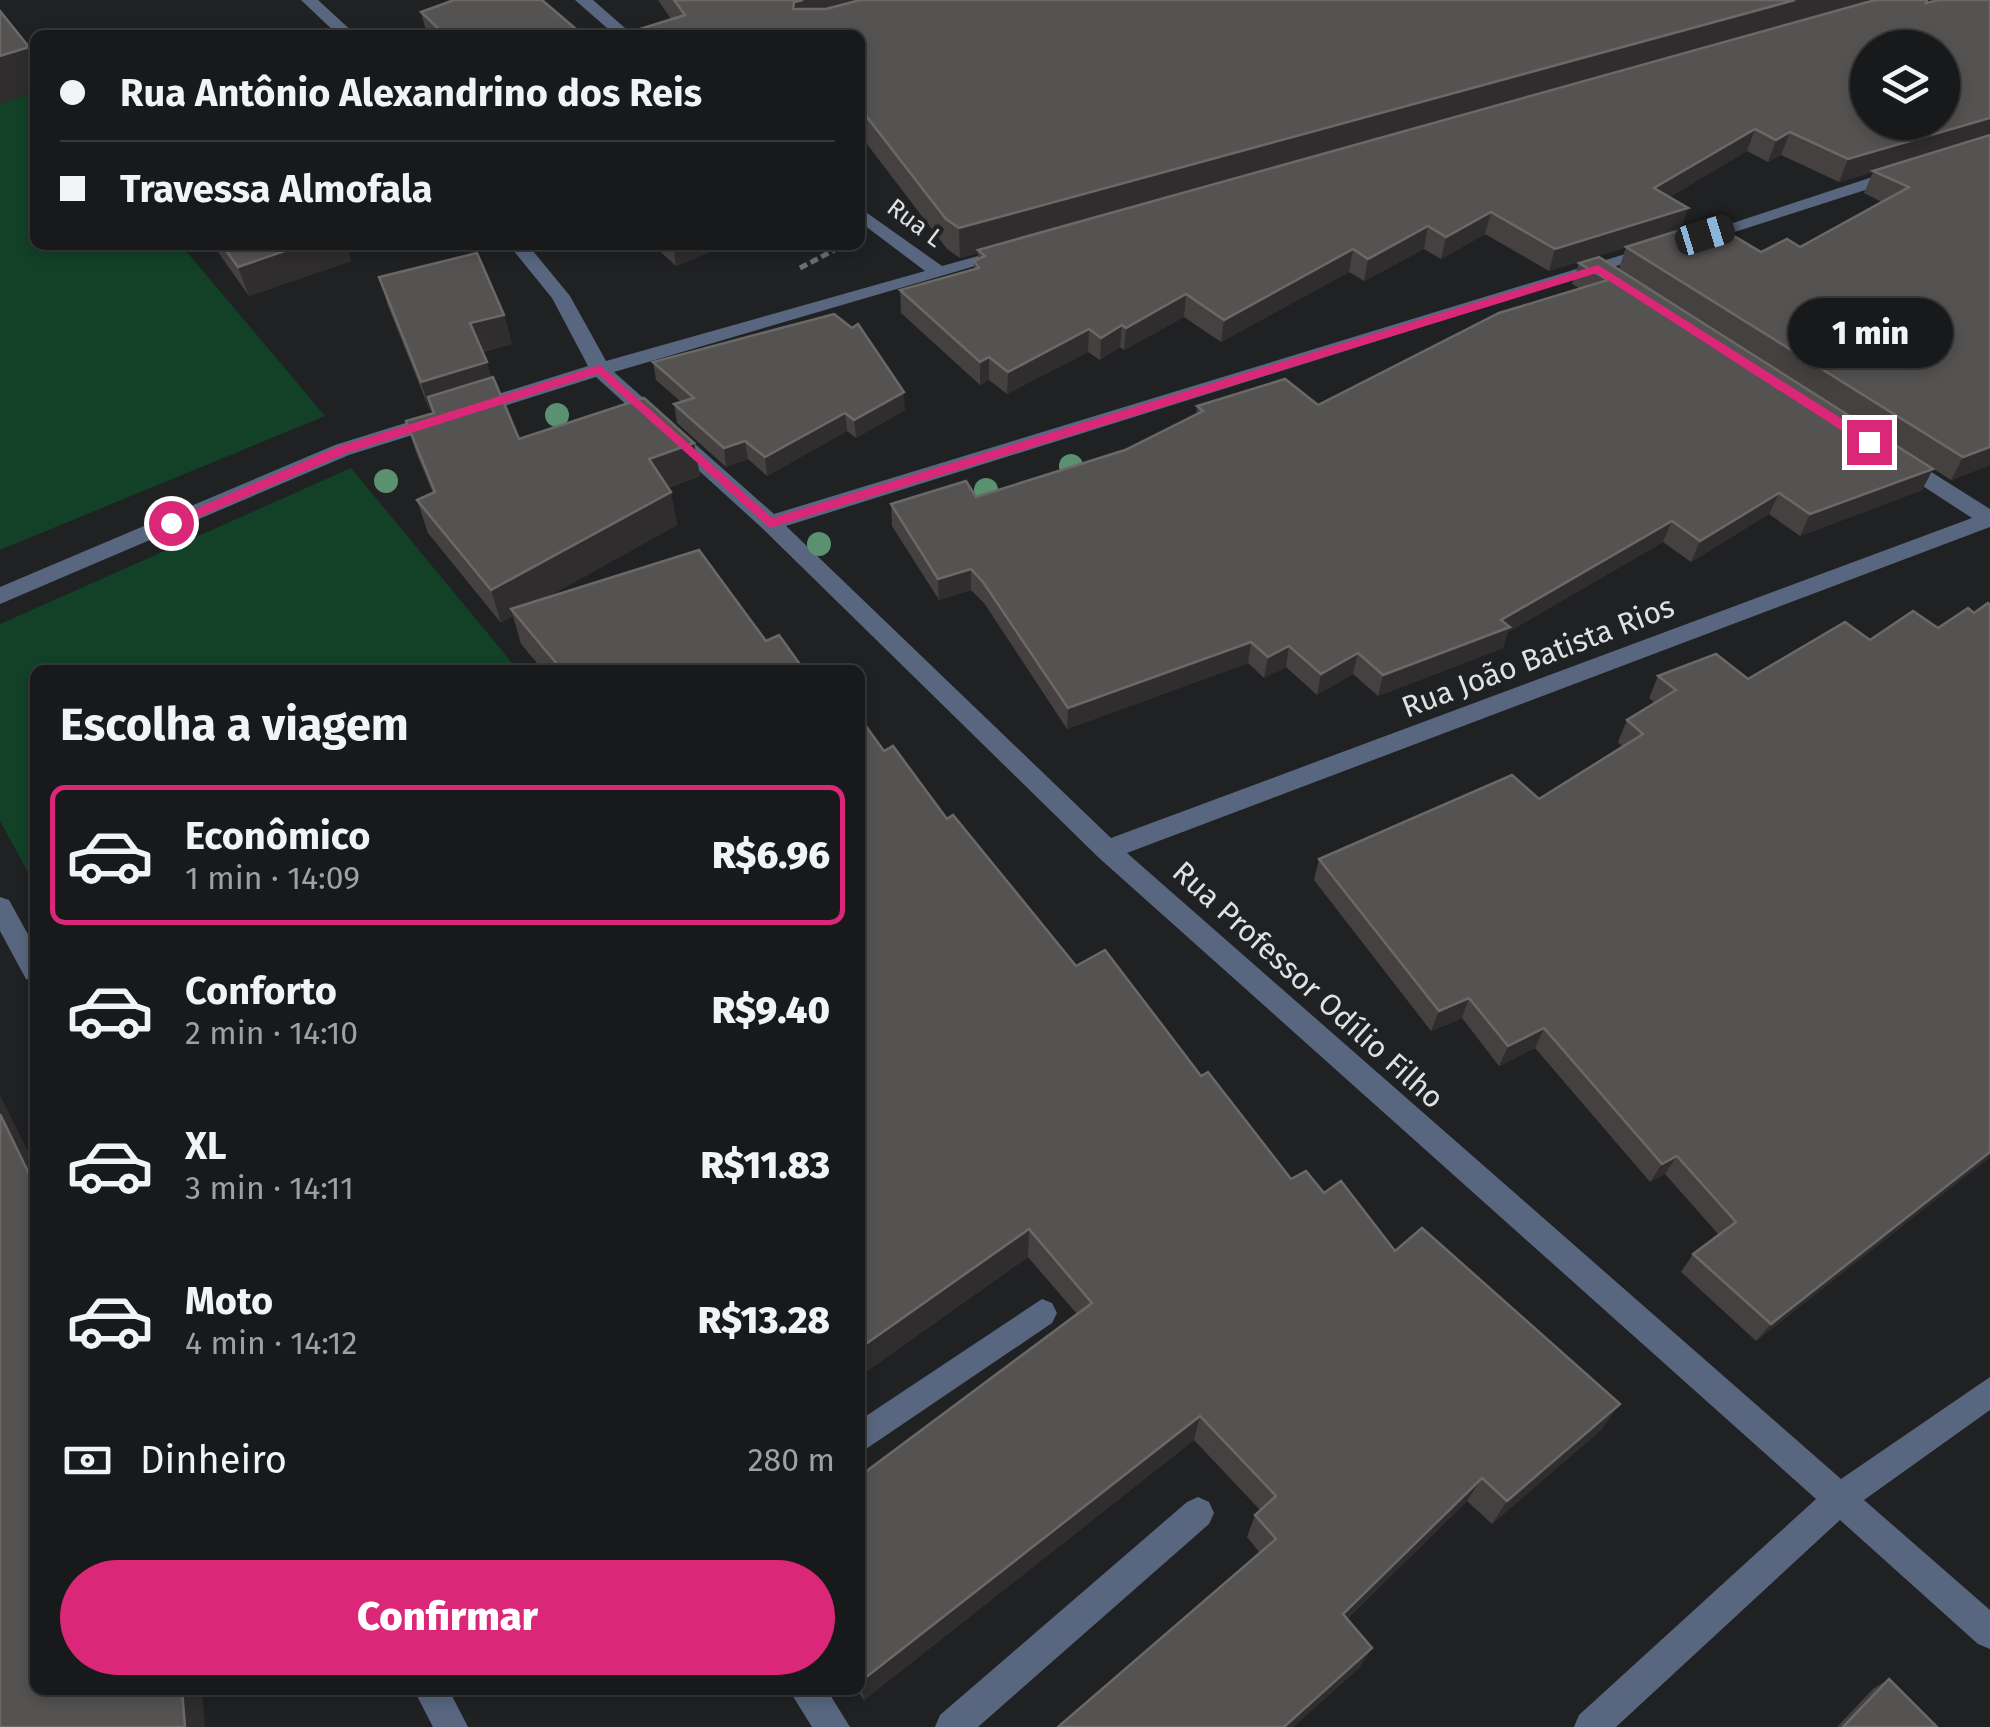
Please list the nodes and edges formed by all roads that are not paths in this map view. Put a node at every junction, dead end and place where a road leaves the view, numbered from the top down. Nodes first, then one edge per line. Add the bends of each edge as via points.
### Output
1 (308, 0) edge
2 (582, 0) edge
3 (342, 30) edge
4 (619, 30) edge
5 (1919, 167) edge
6 (865, 218) edge
7 (1034, 247) edge
8 (522, 250) edge
9 (939, 273) junction
10 (600, 369) junction
11 (1881, 450) edge
12 (1990, 519) edge
13 (770, 523) junction
14 (0, 596) edge
15 (1107, 850) junction
16 (0, 907) edge
17 (30, 962) edge
18 (1042, 1314) dead end
19 (1990, 1392) edge
20 (865, 1435) edge
21 (1839, 1499) junction
22 (1198, 1513) dead end
23 (1990, 1632) edge
24 (434, 1695) edge
25 (810, 1695) edge
26 (451, 1727) edge
27 (833, 1727) edge
28 (952, 1727) edge
29 (1590, 1727) edge

1 - 3 street
2 - 4 street
5 - 13 street via 1606,274
6 - 9 street, Rua L
7 - 9 street
8 - 10 street, Rua Professor Odílio Filho via 560,296
9 - 10 street
10 - 13 street, Rua Professor Odílio Filho
10 - 14 street via 342,450
11 - 12 street
12 - 15 street, Rua João Batista Rios
13 - 15 street, Rua Professor Odílio Filho
15 - 21 street, Rua Professor Odílio Filho
16 - 17 street
18 - 20 street
19 - 21 street
21 - 23 street, Rua Professor Odílio Filho
21 - 29 street
22 - 28 street
24 - 26 street
25 - 27 street

